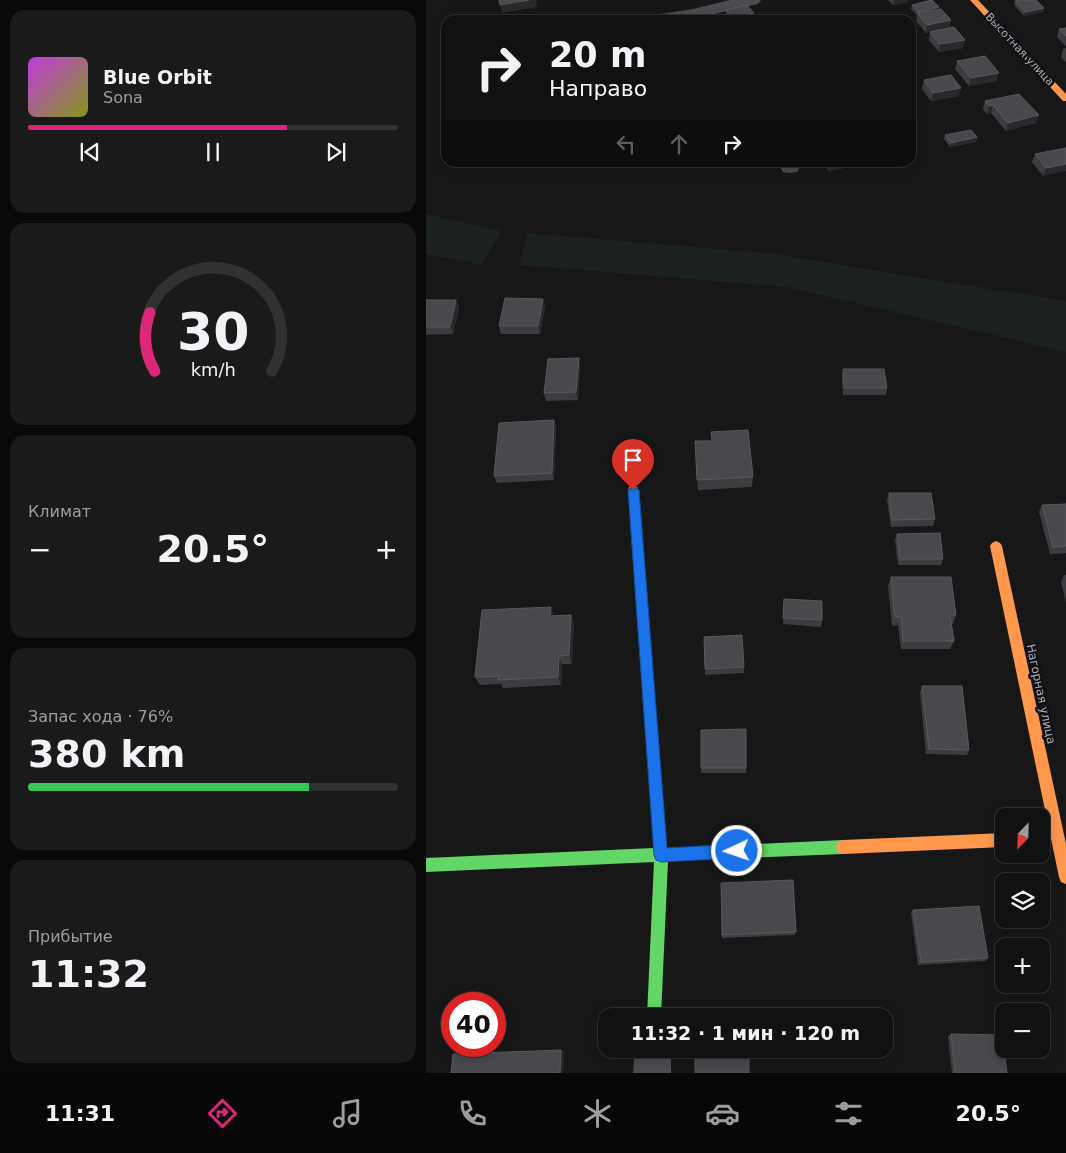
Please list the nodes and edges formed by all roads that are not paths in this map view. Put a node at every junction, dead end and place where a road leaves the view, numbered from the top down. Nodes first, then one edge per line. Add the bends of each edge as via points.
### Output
1 (752, 0) edge
2 (974, 0) edge
3 (690, 11) edge
4 (674, 15) edge
5 (1066, 99) edge
6 (633, 490) dead end
7 (996, 546) dead end
8 (1055, 838) edge
9 (995, 840) edge
10 (661, 855) junction
11 (426, 865) edge
12 (1066, 877) edge
13 (654, 1008) edge
14 (653, 1058) edge
15 (652, 1073) edge

1 - 3 street
2 - 5 street, Высотная улица
3 - 4 street
6 - 10 street
7 - 8 street, Нагорная улица
8 - 12 street, Нагорная улица
9 - 10 street
10 - 11 street
10 - 13 street
14 - 15 street

